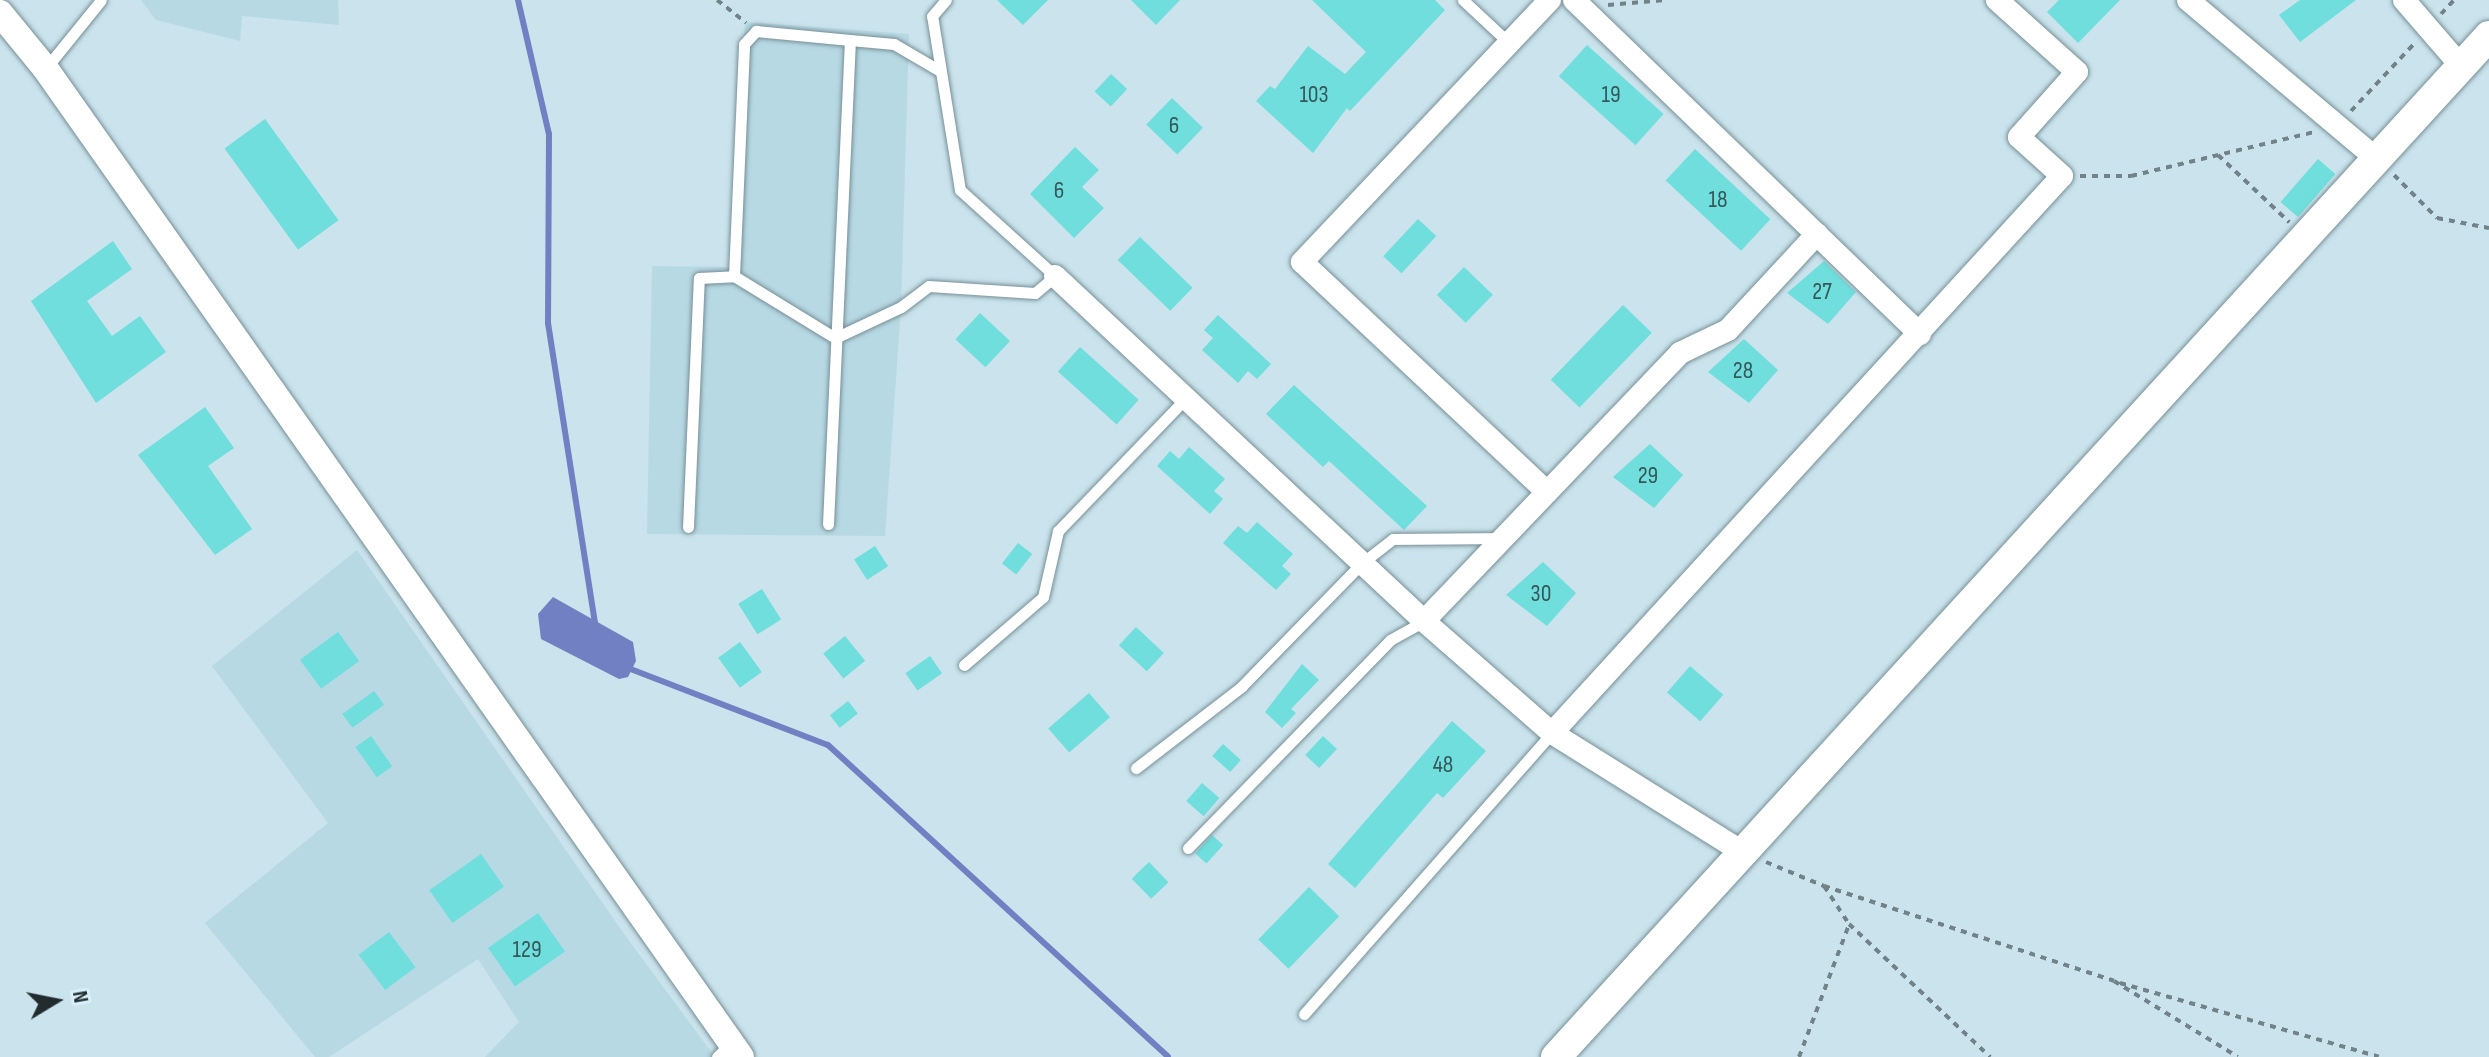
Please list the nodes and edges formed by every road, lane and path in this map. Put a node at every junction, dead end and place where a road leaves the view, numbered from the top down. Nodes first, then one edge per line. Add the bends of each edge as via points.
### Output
1 (101, 0) edge
2 (717, 0) edge
3 (946, 0) edge
4 (1463, 0) edge
5 (1550, 0) edge
6 (1665, 0) edge
7 (1997, 0) edge
8 (2188, 0) edge
9 (2404, 0) edge
10 (1578, 4) edge
11 (0, 13) edge
12 (2428, 28) junction
13 (756, 31) junction
14 (2489, 36) edge
15 (850, 40) junction
16 (1509, 43) junction
17 (2461, 66) junction
18 (45, 68) junction
19 (940, 71) junction
20 (2337, 127) junction
21 (2218, 155) junction
22 (2377, 159) junction
23 (2062, 176) junction
24 (2489, 228) edge
25 (2298, 230) dead end
26 (1817, 234) junction
27 (734, 276) junction
28 (1055, 276) junction
29 (1920, 334) junction
30 (835, 338) junction
31 (1186, 398) junction
32 (1547, 492) junction
33 (828, 524) dead end
34 (688, 527) dead end
35 (1504, 538) junction
36 (1362, 563) junction
37 (1424, 621) junction
38 (964, 665) dead end
39 (1552, 733) junction
40 (1136, 768) dead end
41 (1188, 848) dead end
42 (1744, 853) junction
43 (1824, 886) junction
44 (1849, 924) junction
45 (2114, 981) junction
46 (1304, 1014) dead end
47 (729, 1053) edge
48 (1556, 1057) edge
49 (1799, 1057) edge
50 (1990, 1057) edge
51 (2238, 1057) edge
52 (2379, 1057) edge

1 - 18 lane
2 - 13 path
3 - 19 lane via 932,16
4 - 16 lane
5 - 16 street
6 - 10 path
7 - 23 street via 2077,72 2019,137
8 - 20 street
9 - 12 street
10 - 26 street
11 - 18 street
12 - 17 street
12 - 20 path
13 - 15 lane
13 - 27 lane via 744,44
14 - 17 main road
15 - 19 lane via 894,44
15 - 30 lane
16 - 32 street via 1302,262
17 - 22 main road
18 - 47 street
19 - 28 lane via 960,190
20 - 21 path
20 - 22 street
21 - 23 path via 2131,176
21 - 25 path
22 - 24 path via 2437,218
22 - 42 main road
23 - 29 street
26 - 29 street
26 - 32 street via 1728,330 1680,353
27 - 30 lane
27 - 34 lane via 699,278
28 - 30 lane via 1035,293 929,286 901,307
28 - 31 street
29 - 39 street
30 - 33 lane
31 - 36 street
31 - 38 lane via 1058,531 1043,597
32 - 35 street
35 - 36 lane via 1393,539
35 - 37 street
36 - 37 street
36 - 40 lane via 1241,687
37 - 39 street
37 - 41 lane via 1390,640
39 - 42 street
39 - 46 lane
42 - 43 path
42 - 48 main road
43 - 44 path
43 - 45 path
44 - 49 path
44 - 50 path
45 - 51 path
45 - 52 path

